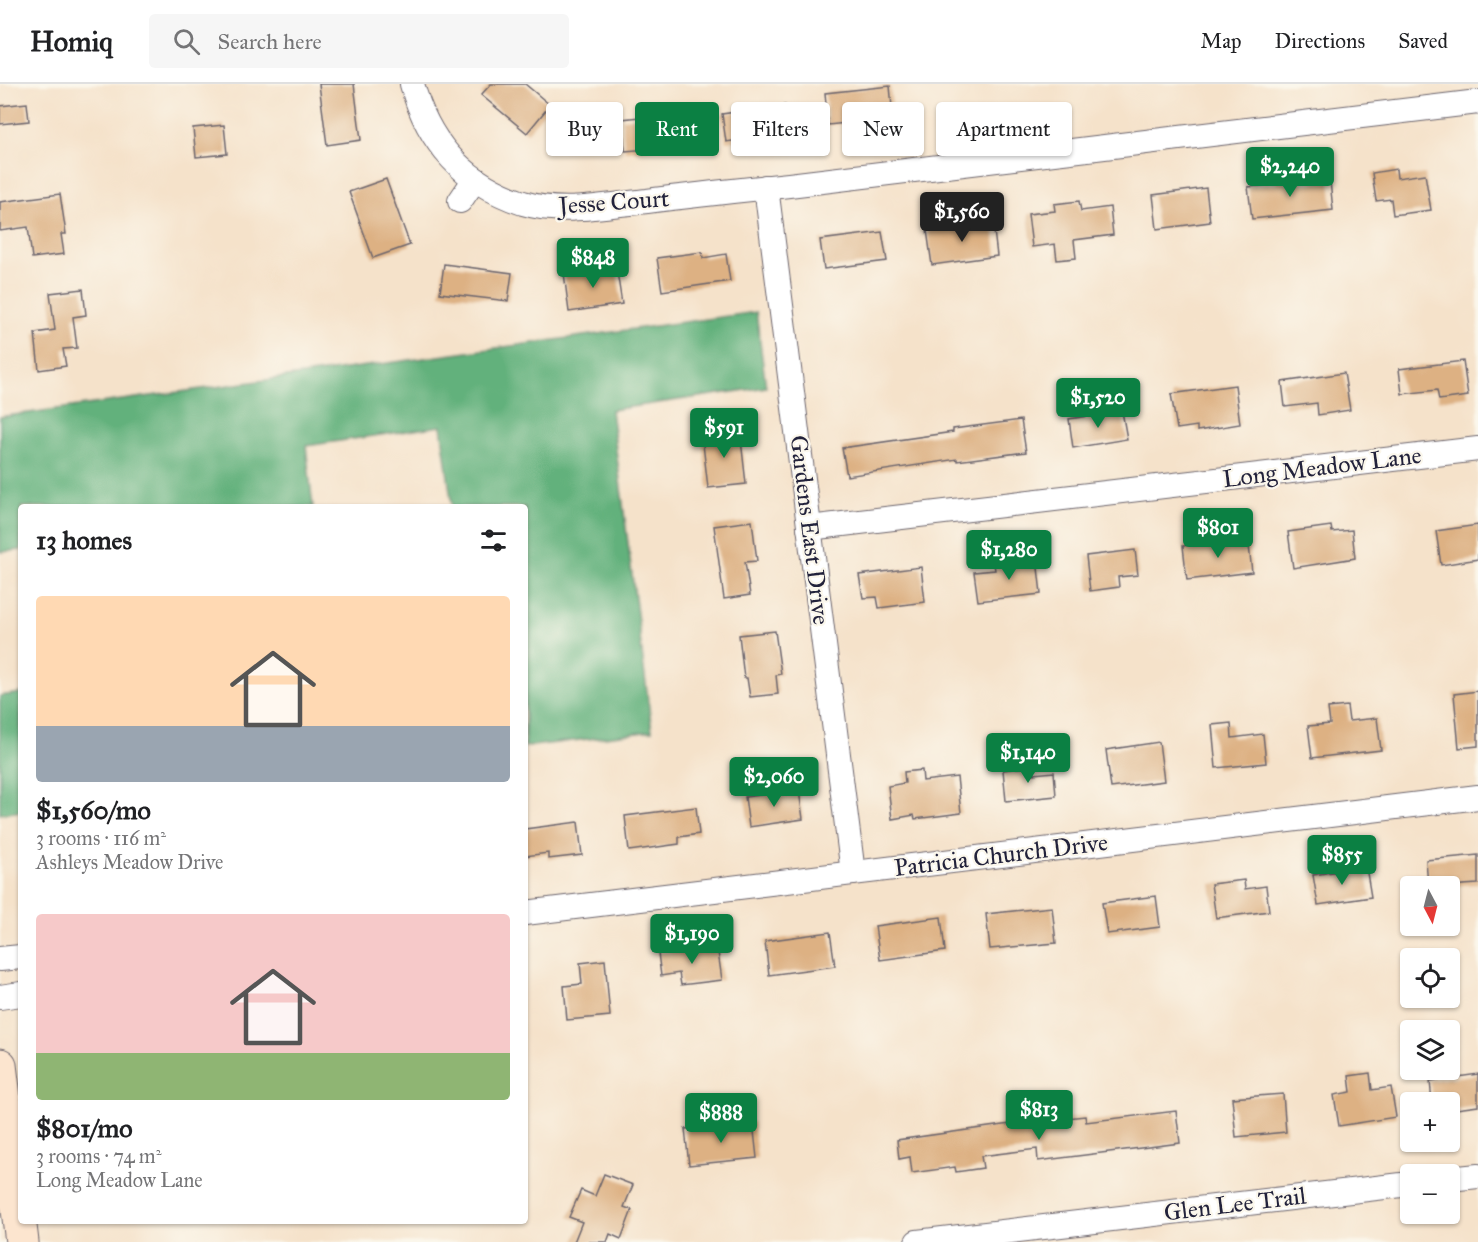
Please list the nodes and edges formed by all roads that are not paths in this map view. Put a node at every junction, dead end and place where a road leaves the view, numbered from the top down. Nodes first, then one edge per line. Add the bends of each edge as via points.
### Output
1 (412, 84) edge
2 (1478, 102) edge
3 (475, 179) junction
4 (766, 188) junction
5 (460, 201) dead end
6 (1478, 448) edge
7 (809, 528) junction
8 (1478, 797) edge
9 (853, 873) junction
10 (528, 913) edge
11 (18, 957) edge
12 (0, 959) edge
13 (18, 994) edge
14 (0, 997) edge
15 (0, 1065) edge
16 (1478, 1176) edge
17 (1460, 1178) edge
18 (1400, 1185) edge
19 (18, 1210) edge
20 (20, 1224) edge
21 (22, 1242) edge
22 (917, 1242) edge

1 - 3 street, Jesse Court via 433,135
2 - 4 street, Jesse Court
3 - 4 street, Jesse Court via 523,203 572,209
3 - 5 street
4 - 7 street, Gardens East Drive
6 - 7 street, Long Meadow Lane
7 - 9 street, Gardens East Drive
8 - 9 street, Patricia Church Drive
9 - 10 street, Patricia Church Drive
11 - 12 street
13 - 14 street
15 - 19 main road
16 - 17 street
18 - 22 street, Glen Lee Trail
20 - 21 main road

